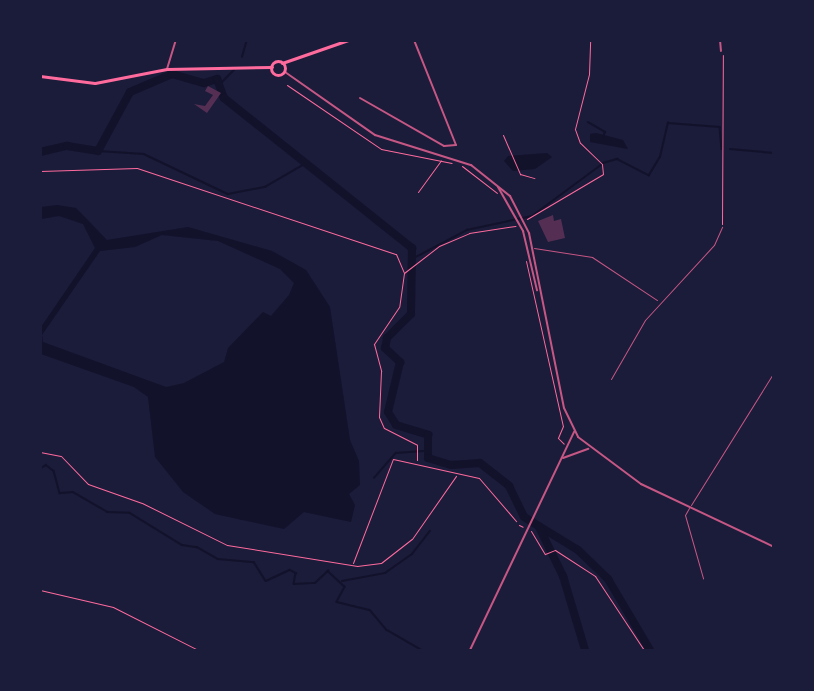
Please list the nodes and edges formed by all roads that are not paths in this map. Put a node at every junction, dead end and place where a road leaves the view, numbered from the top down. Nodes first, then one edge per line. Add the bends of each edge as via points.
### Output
1 (176, 40) edge
2 (348, 40) edge
3 (414, 40) edge
4 (720, 40) edge
5 (721, 51) road end
6 (282, 63) junction
7 (272, 67) junction
8 (167, 69) junction
9 (285, 72) junction
10 (40, 76) edge
11 (360, 98) dead end
12 (492, 180) junction
13 (722, 227) dead end
14 (528, 248) junction
15 (532, 248) junction
16 (539, 295) junction
17 (659, 302) junction
18 (774, 372) edge
19 (610, 379) dead end
20 (574, 432) junction
21 (590, 449) junction
22 (563, 458) junction
23 (688, 509) junction
24 (774, 547) edge
25 (703, 578) dead end
26 (470, 651) edge

1 - 8 street
2 - 6 main road
3 - 11 street via 456,146 444,146
4 - 5 street
6 - 7 main road
6 - 9 main road
7 - 8 main road
7 - 9 main road via 277,75
8 - 10 main road via 114,82
9 - 12 street via 375,135 444,156
12 - 14 street via 518,222
12 - 15 street via 524,218
13 - 17 lane via 710,249
14 - 15 lane
14 - 16 street
15 - 16 street
15 - 17 lane via 592,257
16 - 20 street
17 - 19 lane
18 - 23 lane
20 - 21 street
20 - 22 street
21 - 22 street
21 - 23 street
22 - 26 street
23 - 24 street
23 - 25 lane via 686,515

